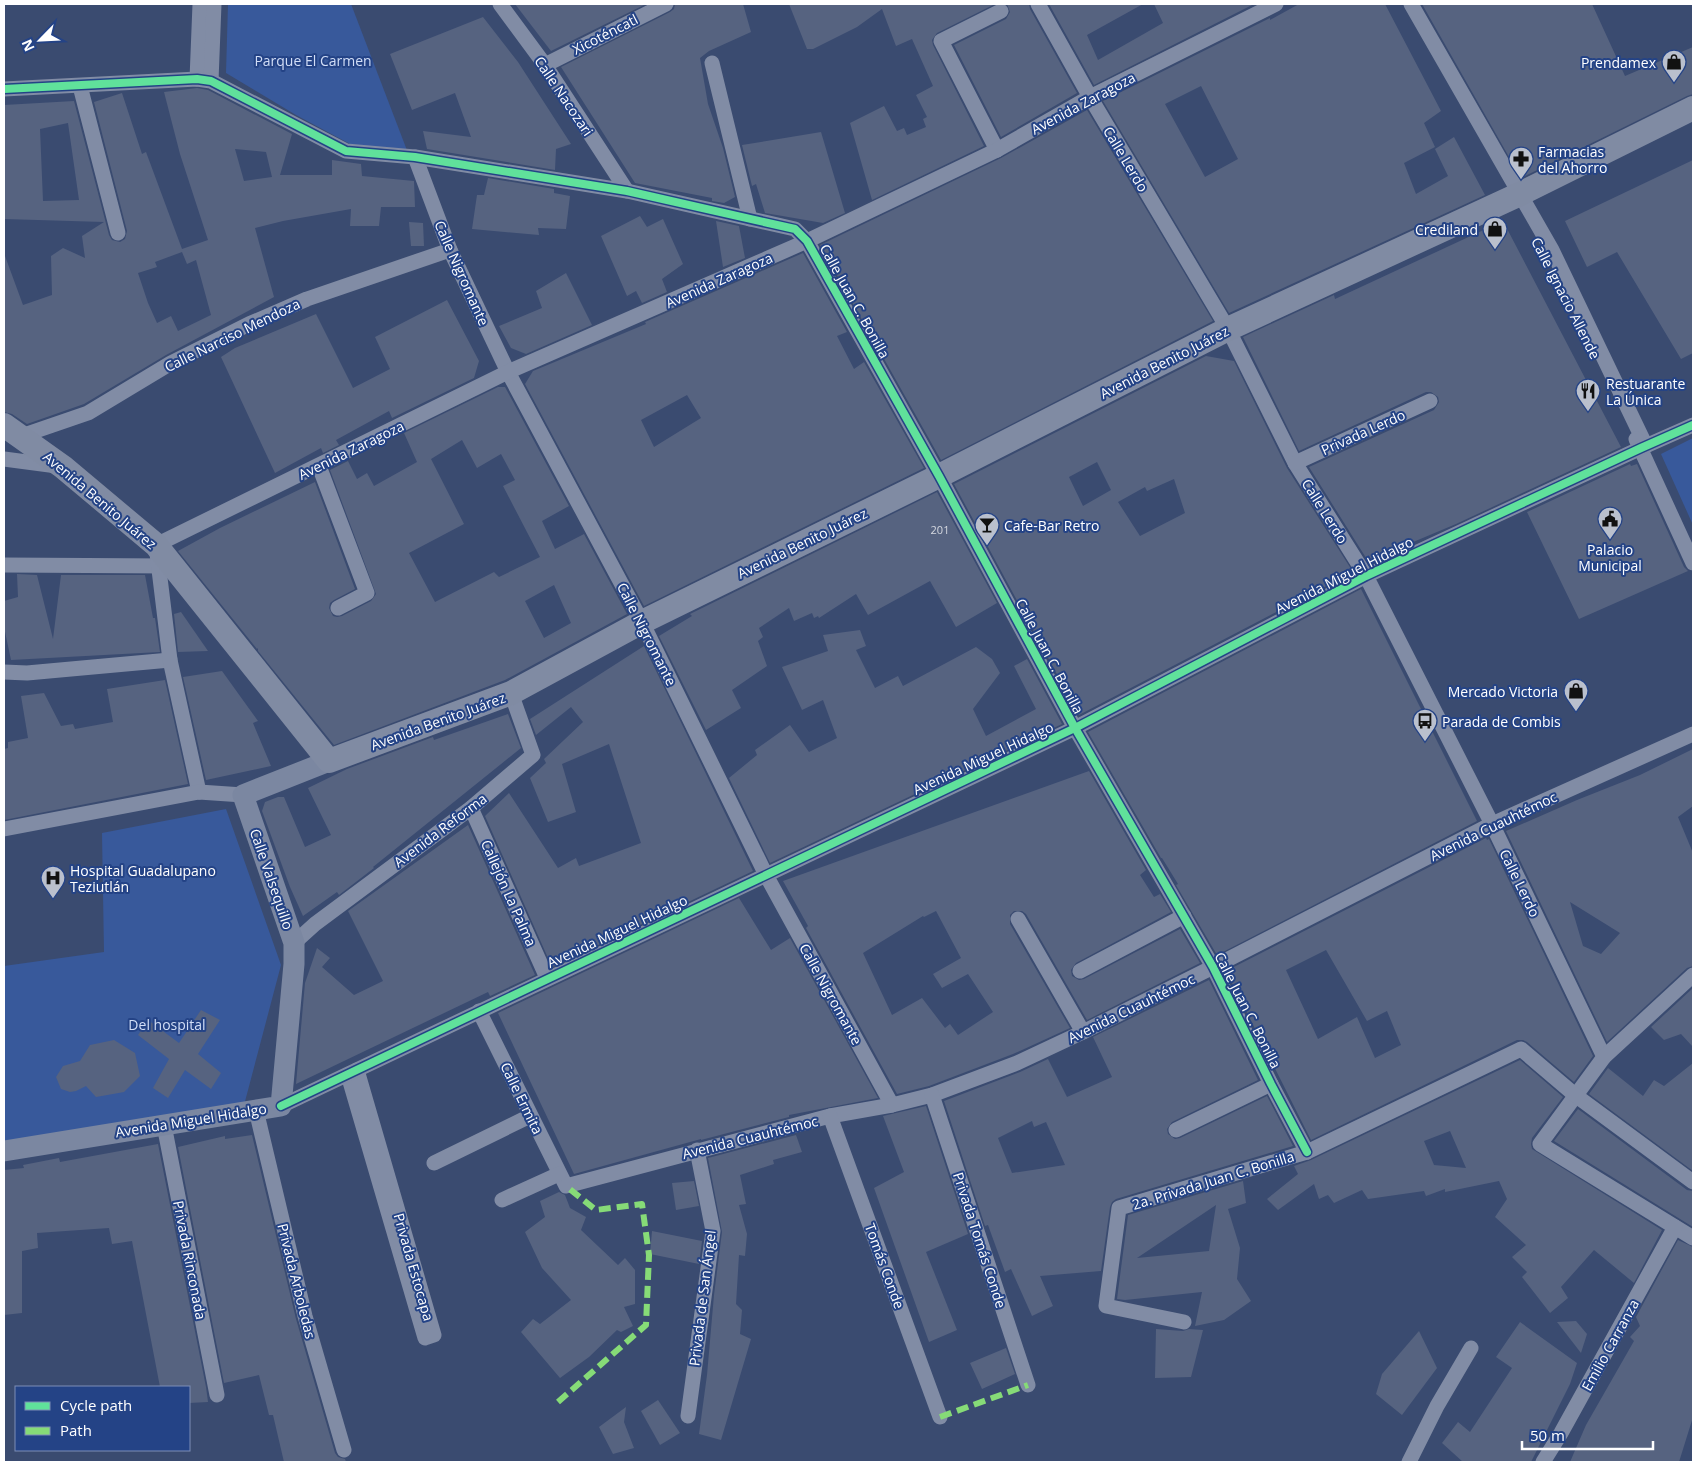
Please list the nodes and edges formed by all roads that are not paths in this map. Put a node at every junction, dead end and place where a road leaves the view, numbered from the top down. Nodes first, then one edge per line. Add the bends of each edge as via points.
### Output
1 (200, 4) edge
2 (214, 4) edge
3 (500, 4) edge
4 (666, 4) edge
5 (1038, 4) edge
6 (1276, 4) edge
7 (1411, 4) edge
8 (1001, 11) dead end
9 (712, 63) dead end
10 (545, 65) junction
11 (204, 80) junction
12 (80, 86) junction
13 (4, 89) edge
14 (1090, 97) junction
15 (1693, 108) edge
16 (997, 150) junction
17 (415, 157) junction
18 (627, 191) junction
19 (1517, 195) junction
20 (750, 219) junction
21 (118, 233) dead end
22 (807, 241) junction
23 (450, 250) junction
24 (1228, 329) junction
25 (508, 372) junction
26 (1430, 401) dead end
27 (1693, 425) edge
28 (12, 431) edge
29 (1644, 447) junction
30 (4, 459) edge
31 (1295, 463) junction
32 (319, 466) junction
33 (63, 467) junction
34 (938, 476) junction
35 (162, 559) junction
36 (1693, 563) edge
37 (4, 565) edge
38 (1366, 576) junction
39 (338, 608) dead end
40 (642, 622) junction
41 (170, 660) junction
42 (4, 672) edge
43 (511, 693) junction
44 (1075, 728) junction
45 (1693, 734) edge
46 (329, 761) junction
47 (199, 792) junction
48 (243, 795) junction
49 (471, 808) junction
50 (1492, 824) junction
51 (4, 829) edge
52 (766, 875) junction
53 (1184, 916) junction
54 (1018, 919) dead end
55 (294, 943) junction
56 (1213, 967) junction
57 (1080, 971) dead end
58 (1693, 975) edge
59 (547, 978) junction
60 (479, 1011) junction
61 (1083, 1032) junction
62 (1604, 1057) junction
63 (353, 1073) junction
64 (1271, 1084) junction
65 (932, 1095) junction
66 (1574, 1096) junction
67 (892, 1105) junction
68 (281, 1106) junction
69 (256, 1110) junction
70 (530, 1116) junction
71 (830, 1116) junction
72 (164, 1125) junction
73 (1176, 1130) dead end
74 (696, 1150) junction
75 (4, 1151) edge
76 (1307, 1152) junction
77 (434, 1163) dead end
78 (563, 1180) junction
79 (1693, 1182) edge
80 (502, 1200) dead end
81 (1676, 1227) junction
82 (1693, 1238) edge
83 (1184, 1322) dead end
84 (1471, 1348) dead end
85 (1028, 1385) dead end
86 (217, 1395) dead end
87 (688, 1416) dead end
88 (940, 1417) dead end
89 (344, 1450) dead end
90 (1409, 1462) edge
91 (1543, 1462) edge

1 - 11 street
2 - 11 street
3 - 10 street, Calle Nacozari
4 - 10 street, Xicoténcatl
5 - 14 street, Calle Lerdo
6 - 14 street, Avenida Zaragoza
7 - 19 street
8 - 16 street via 941,41
9 - 20 street
10 - 18 street, Calle Nacozari
11 - 12 street
11 - 17 street via 346,151
12 - 13 street
12 - 21 street
14 - 16 street, Avenida Zaragoza
14 - 24 street, Calle Lerdo
15 - 19 main road, Avenida Benito Juárez
16 - 22 street, Avenida Zaragoza
17 - 18 street
17 - 23 street, Calle Nigromante
18 - 20 street
19 - 24 main road, Avenida Benito Juárez
19 - 29 street via 1552,250
20 - 22 street, Calle Juan C. Bonilla via 795,229
22 - 25 street, Avenida Zaragoza
22 - 34 street, Calle Juan C. Bonilla
23 - 25 street, Calle Nigromante
23 - 28 street, Calle Narciso Mendoza via 257,321 171,363 88,412
24 - 31 street, Calle Lerdo
24 - 34 main road, Avenida Benito Juárez
25 - 32 street, Avenida Zaragoza
25 - 40 street, Calle Nigromante
26 - 31 street, Privada Lerdo
27 - 29 street, Avenida Miguel Hidalgo
28 - 33 main road, Avenida Benito Juárez
29 - 36 street
29 - 38 street, Avenida Miguel Hidalgo
30 - 33 street
31 - 38 street, Calle Lerdo
32 - 35 street, Avenida Zaragoza
32 - 39 street via 367,593
33 - 35 main road, Avenida Benito Juárez
34 - 40 main road, Avenida Benito Juárez
34 - 44 street, Calle Juan C. Bonilla
35 - 37 street
35 - 41 street
35 - 46 main road, Avenida Benito Juárez
38 - 44 street, Avenida Miguel Hidalgo
38 - 50 street, Calle Lerdo
40 - 43 main road, Avenida Benito Juárez
40 - 52 street, Calle Nigromante
41 - 42 street via 27,673
41 - 47 street
43 - 46 main road, Avenida Benito Juárez
43 - 49 street, Avenida Reforma via 533,755
44 - 52 street, Avenida Miguel Hidalgo
44 - 53 street, Calle Juan C. Bonilla
45 - 50 street, Avenida Cuauhtémoc
46 - 48 main road
47 - 48 street
47 - 51 street
48 - 55 main road, Calle Valsequillo
49 - 55 street, Avenida Reforma
49 - 59 street, Callejón La Palma
50 - 56 street, Avenida Cuauhtémoc
50 - 62 street, Calle Lerdo
52 - 59 street, Avenida Miguel Hidalgo
52 - 67 street, Calle Nigromante
53 - 56 street, Calle Juan C. Bonilla
53 - 57 street
54 - 61 street
55 - 68 main road, Calle Valsequillo
56 - 61 street, Avenida Cuauhtémoc
56 - 64 street, Calle Juan C. Bonilla
58 - 62 street
59 - 60 street, Avenida Miguel Hidalgo
60 - 63 street, Avenida Miguel Hidalgo
60 - 70 street, Calle Ermita
61 - 65 street, Avenida Cuauhtémoc via 1017,1063
62 - 66 street
63 - 63 street, Privada Estocapa via 425,1338 434,1335
63 - 68 street, Avenida Miguel Hidalgo
64 - 73 street
64 - 76 street, Calle Juan C. Bonilla
65 - 67 street, Avenida Cuauhtémoc
65 - 85 street, Privada Tomás Conde
66 - 76 street via 1521,1049
66 - 79 street
66 - 81 street via 1540,1144
67 - 71 street, Avenida Cuauhtémoc
68 - 69 main road, Avenida Miguel Hidalgo
69 - 72 main road, Avenida Miguel Hidalgo
69 - 89 street, Privada Arboledas via 305,1316
70 - 77 street
70 - 78 street, Calle Ermita
71 - 74 street, Avenida Cuauhtémoc
71 - 88 street, Tomás Conde
72 - 75 main road, Avenida Miguel Hidalgo
72 - 86 street, Privada Rinconada
74 - 78 street, Avenida Cuauhtémoc
74 - 87 street, Privada de San Ángel via 712,1230
76 - 83 street, 2a. Privada Juan C. Bonilla via 1119,1208 1106,1306
78 - 80 street, Avenida Cuauhtémoc
81 - 82 street
81 - 91 street, Emilio Carranza
84 - 90 street

